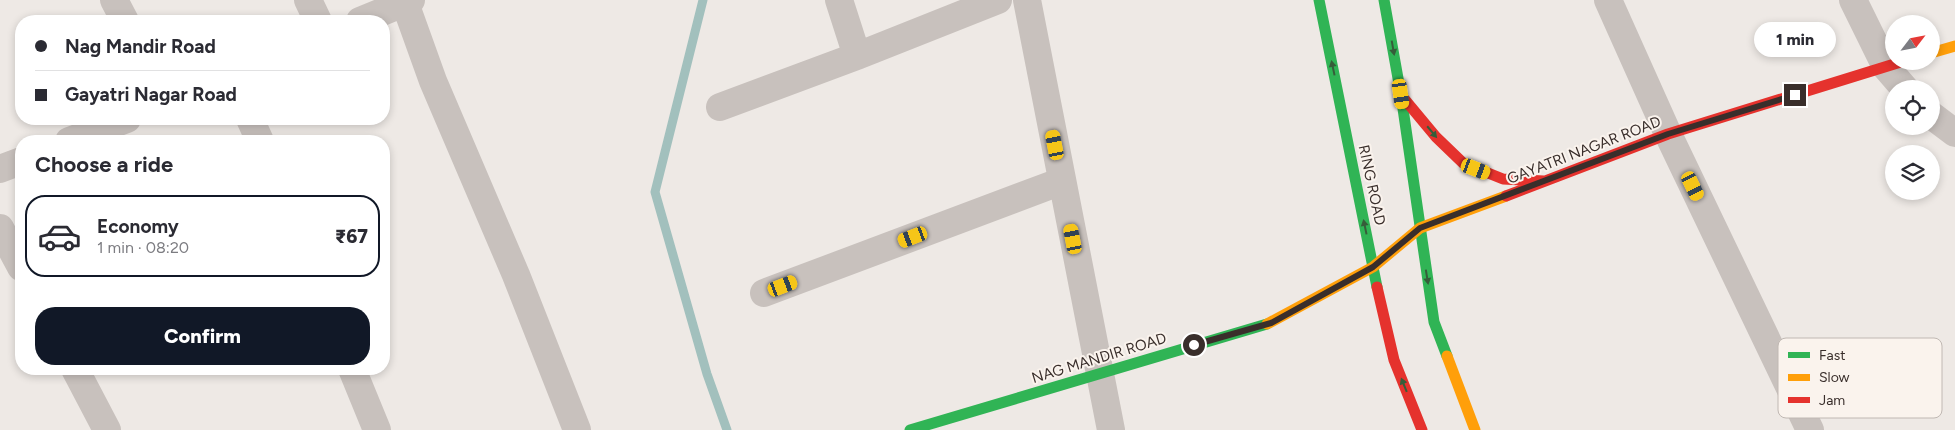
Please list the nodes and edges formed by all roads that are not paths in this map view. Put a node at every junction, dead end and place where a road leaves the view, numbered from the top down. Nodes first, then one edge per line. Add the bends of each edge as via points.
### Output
1 (114, 0) edge
2 (308, 0) edge
3 (839, 0) edge
4 (998, 0) edge
5 (1027, 0) edge
6 (1319, 0) edge
7 (1384, 0) edge
8 (1608, 0) edge
9 (1853, 0) edge
10 (408, 1) edge
11 (122, 15) edge
12 (315, 15) edge
13 (374, 15) edge
14 (1955, 46) edge
15 (1885, 49) edge
16 (1940, 50) edge
17 (856, 56) junction
18 (1885, 67) edge
19 (1401, 94) junction
20 (720, 107) dead end
21 (1940, 122) edge
22 (111, 125) edge
23 (1955, 133) edge
24 (1668, 134) junction
25 (85, 135) edge
26 (15, 163) edge
27 (0, 169) edge
28 (1062, 181) junction
29 (1544, 181) junction
30 (0, 228) edge
31 (1420, 228) junction
32 (15, 256) edge
33 (1373, 267) junction
34 (764, 293) dead end
35 (1778, 363) edge
36 (1099, 374) junction
37 (78, 375) edge
38 (354, 375) edge
39 (1804, 418) edge
40 (107, 430) edge
41 (377, 430) edge
42 (577, 430) edge
43 (910, 430) edge
44 (1111, 430) edge
45 (1422, 430) edge
46 (1475, 430) edge
47 (1810, 430) edge

1 - 11 street
2 - 12 street
3 - 17 street
4 - 17 street
5 - 28 street
33 -> 6 street, RING ROAD
7 -> 19 street
8 - 24 street
9 - 15 street
10 - 13 street
10 - 42 street via 433,81 516,275
14 - 16 street
17 - 20 street
18 - 24 street, GAYATRI NAGAR ROAD
19 -> 29 street via 1463,164 1503,179
19 - 31 street
21 - 23 street
22 - 25 street
24 - 29 street, GAYATRI NAGAR ROAD
24 - 35 street
26 - 27 street
28 - 34 street
28 - 36 street
29 - 31 street, GAYATRI NAGAR ROAD
30 - 32 street
31 - 33 street, GAYATRI NAGAR ROAD
31 -> 46 street via 1434,322
33 - 36 street, NAG MANDIR ROAD via 1271,323
45 -> 33 street, RING ROAD via 1394,360
36 - 43 street, NAG MANDIR ROAD
36 - 44 street
37 - 40 street
38 - 41 street
39 - 47 street

